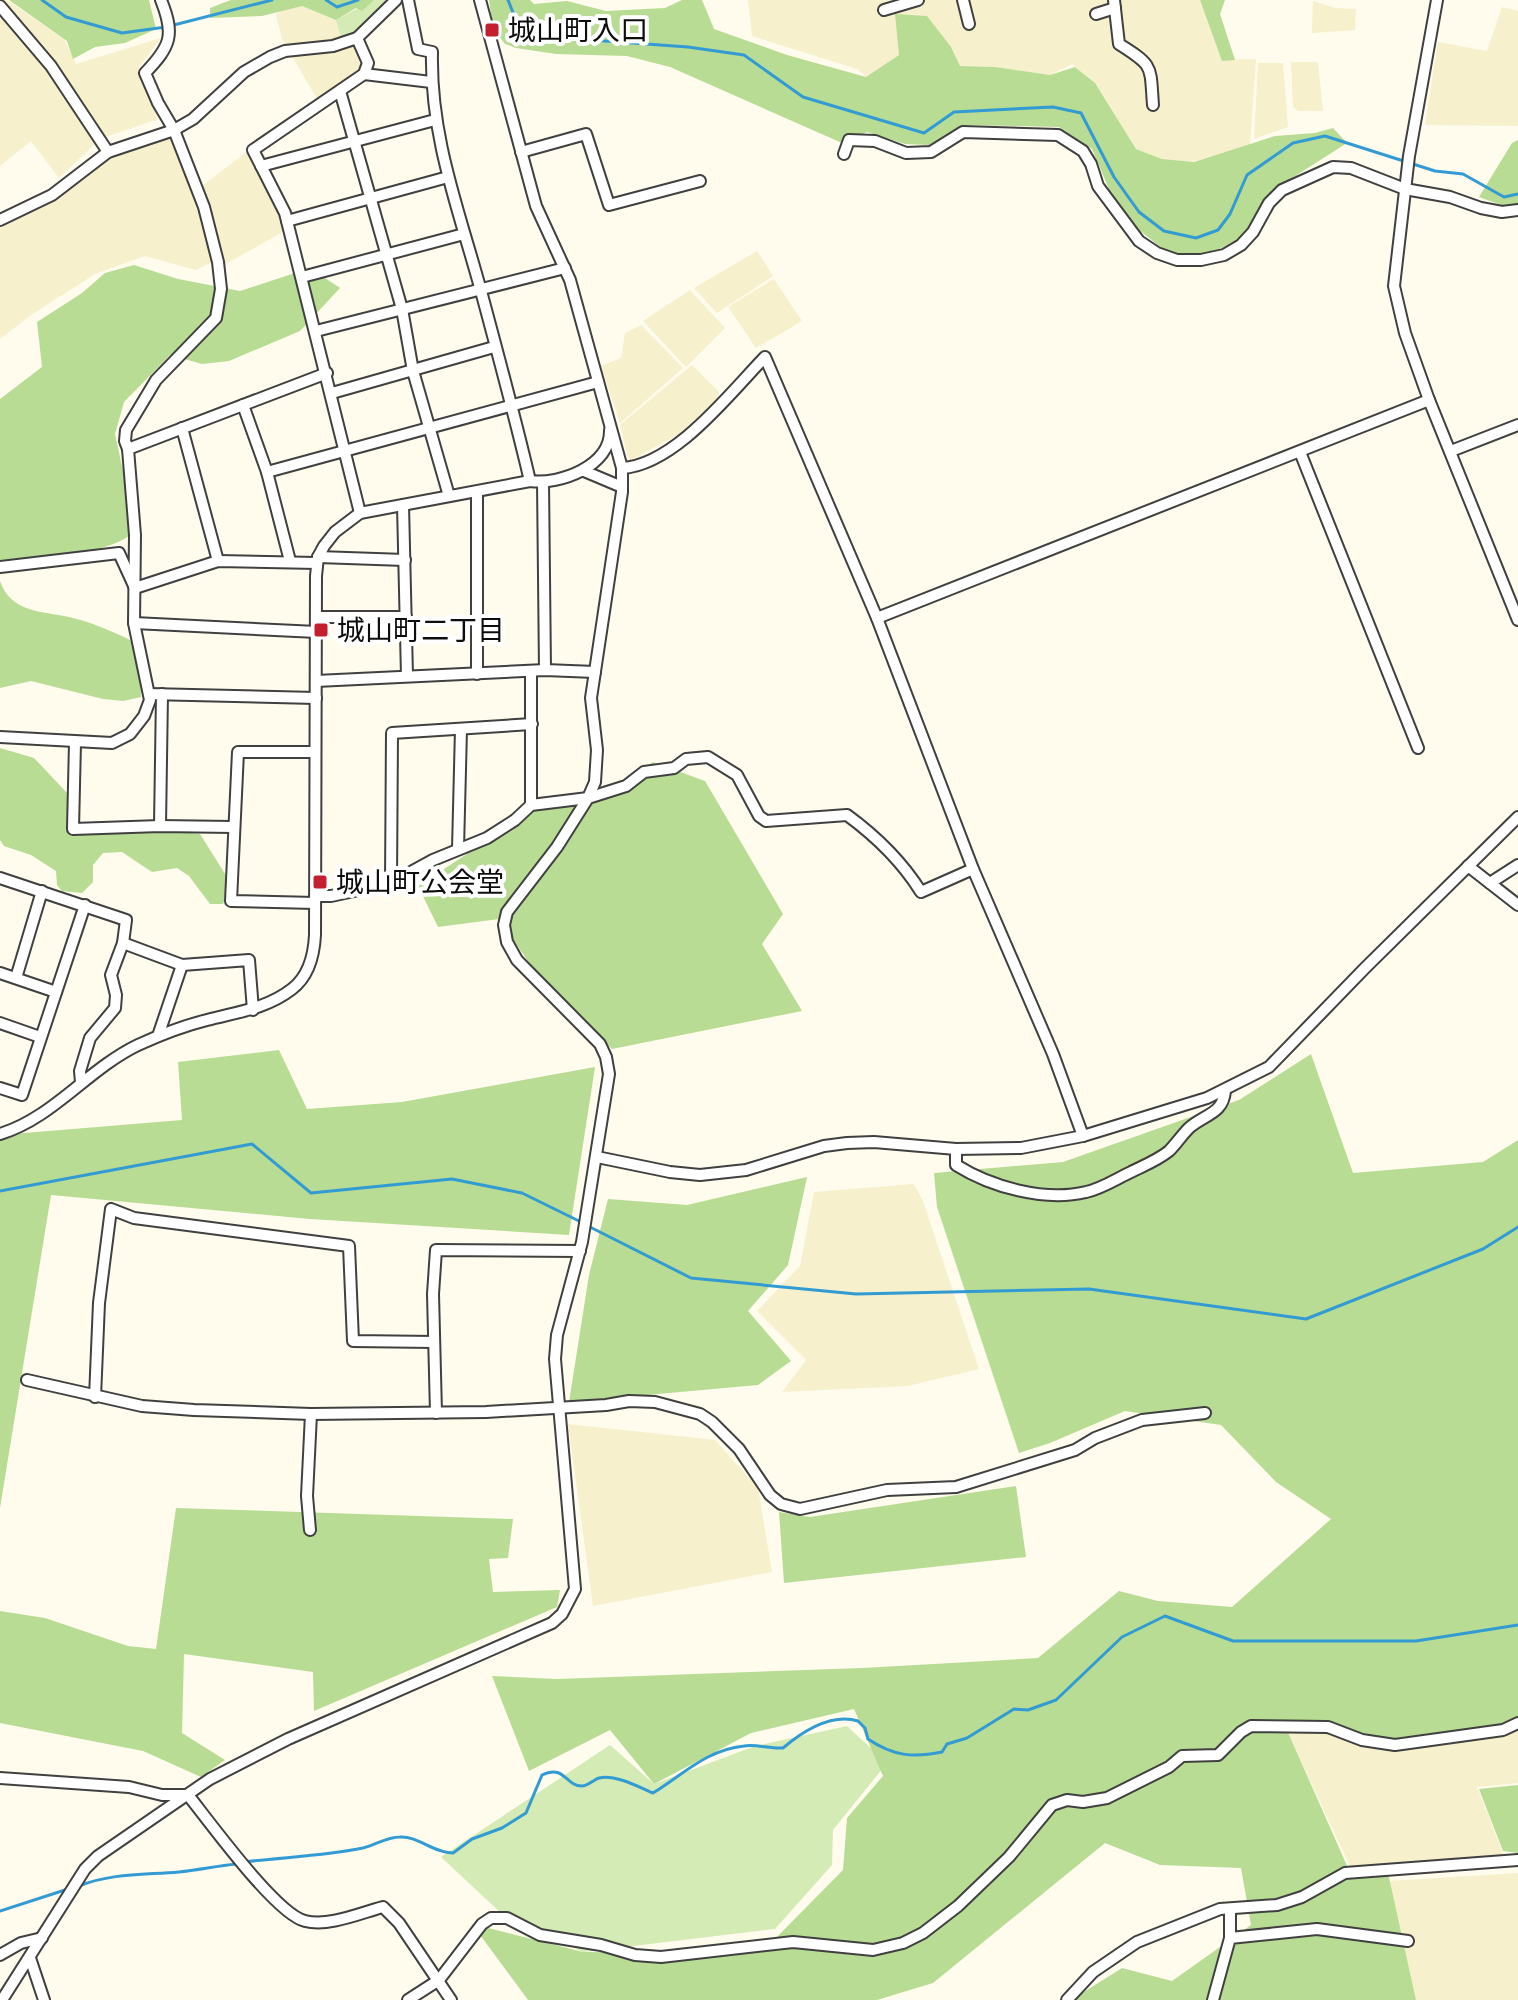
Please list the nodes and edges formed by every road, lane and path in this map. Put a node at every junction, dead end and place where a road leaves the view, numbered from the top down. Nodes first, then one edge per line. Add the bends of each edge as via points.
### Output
1 (161, 0) edge
2 (396, 0) edge
3 (408, 0) edge
4 (480, 0) edge
5 (918, 0) edge
6 (963, 0) edge
7 (1437, 0) edge
8 (1114, 4) edge
9 (0, 6) edge
10 (884, 10) dead end
11 (1096, 14) dead end
12 (969, 24) dead end
13 (357, 38) junction
14 (364, 74) junction
15 (431, 82) junction
16 (340, 91) junction
17 (1153, 105) dead end
18 (435, 120) junction
19 (174, 130) junction
20 (353, 140) junction
21 (108, 152) junction
22 (521, 152) junction
23 (844, 154) dead end
24 (261, 166) junction
25 (448, 177) junction
26 (700, 181) dead end
27 (1405, 186) junction
28 (370, 197) junction
29 (1518, 210) edge
30 (0, 220) edge
31 (287, 221) junction
32 (464, 234) junction
33 (386, 255) junction
34 (565, 268) junction
35 (302, 277) junction
36 (481, 291) junction
37 (402, 309) junction
38 (316, 331) junction
39 (494, 347) junction
40 (413, 371) junction
41 (327, 373) junction
42 (598, 382) junction
43 (332, 393) junction
44 (1429, 400) junction
45 (243, 405) junction
46 (512, 406) junction
47 (610, 420) junction
48 (1518, 425) edge
49 (428, 427) junction
50 (182, 428) junction
51 (128, 449) junction
52 (1451, 451) junction
53 (344, 452) junction
54 (1300, 452) junction
55 (622, 468) junction
56 (584, 471) junction
57 (267, 472) junction
58 (530, 481) junction
59 (543, 482) junction
60 (622, 487) junction
61 (477, 492) junction
62 (449, 496) junction
63 (403, 505) junction
64 (360, 513) junction
65 (318, 560) junction
66 (405, 560) junction
67 (218, 561) junction
68 (290, 561) junction
69 (0, 567) edge
70 (135, 588) junction
71 (317, 617) junction
72 (406, 617) junction
73 (877, 618) junction
74 (1518, 620) edge
75 (134, 623) junction
76 (317, 632) junction
77 (545, 670) junction
78 (531, 672) junction
79 (595, 672) junction
80 (477, 674) junction
81 (407, 676) junction
82 (316, 681) junction
83 (149, 694) junction
84 (162, 694) junction
85 (316, 698) junction
86 (532, 724) junction
87 (461, 729) junction
88 (0, 737) edge
89 (75, 742) junction
90 (1418, 748) dead end
91 (315, 752) junction
92 (588, 798) junction
93 (531, 805) junction
94 (1518, 817) edge
95 (160, 826) junction
96 (233, 827) junction
97 (458, 849) junction
98 (1518, 865) edge
99 (1468, 866) junction
100 (973, 869) junction
101 (0, 878) edge
102 (391, 883) junction
103 (1490, 883) junction
104 (42, 891) junction
105 (315, 899) junction
106 (85, 905) junction
107 (1518, 905) edge
108 (123, 943) junction
109 (182, 965) junction
110 (0, 973) edge
111 (16, 978) junction
112 (56, 992) junction
113 (253, 1010) junction
114 (0, 1023) edge
115 (158, 1036) junction
116 (40, 1037) junction
117 (81, 1082) junction
118 (0, 1088) edge
119 (1225, 1091) junction
120 (0, 1134) edge
121 (1083, 1136) junction
122 (956, 1149) junction
123 (597, 1157) junction
124 (581, 1247) junction
125 (434, 1342) junction
126 (27, 1380) dead end
127 (95, 1397) junction
128 (560, 1408) junction
129 (436, 1413) junction
130 (1205, 1413) dead end
131 (311, 1414) junction
132 (310, 1530) dead end
133 (1518, 1723) edge
134 (0, 1778) edge
135 (188, 1795) junction
136 (1518, 1860) edge
137 (1230, 1910) junction
138 (42, 1938) junction
139 (1230, 1938) junction
140 (1408, 1941) dead end
141 (0, 1955) edge
142 (30, 1958) junction
143 (439, 1980) junction
144 (2, 2000) edge
145 (44, 2000) edge
146 (408, 2000) edge
147 (451, 2000) edge
148 (1067, 2000) edge
149 (1213, 2000) edge

1 - 19 street via 169,24 163,55 145,73
2 - 13 street
3 - 15 street via 418,49 432,52
4 - 22 street
5 - 10 street
6 - 12 street
7 - 27 street
8 - 11 street
8 - 17 street via 1119,44 1147,62
9 - 21 street via 51,66
13 - 14 street via 368,63
13 - 19 street via 270,57
14 - 15 street
14 - 16 street
15 - 18 street
16 - 20 street
16 - 24 street via 253,150
18 - 20 street
18 - 25 street
19 - 21 street
19 - 51 street via 204,207 221,289 216,318 156,380 126,430
20 - 24 street
20 - 28 street
21 - 30 street via 52,195
22 - 26 street via 586,134 609,205
22 - 34 street via 536,206
23 - 27 street via 849,140 875,141 906,153 931,152 963,132 1058,135 1083,151 1098,186 1139,241 1177,260 1224,255 1241,245 1282,190 1333,167
24 - 31 street
25 - 28 street
25 - 32 street
27 - 29 street via 1502,212
27 - 44 street via 1394,286
28 - 31 street
28 - 33 street
31 - 35 street
32 - 33 street
32 - 36 street
33 - 35 street
33 - 37 street
34 - 36 street
34 - 42 street
35 - 38 street
36 - 37 street
36 - 39 street
37 - 38 street
37 - 40 street
38 - 41 street
39 - 40 street
39 - 46 street
40 - 43 street
40 - 49 street
41 - 43 street
41 - 45 street
42 - 46 street
42 - 47 street
43 - 53 street
44 - 52 street
44 - 54 street
45 - 50 street
45 - 57 street
46 - 49 street
46 - 58 street
47 - 55 street
47 - 56 street via 608,444
48 - 52 street
49 - 53 street
49 - 62 street
50 - 51 street
50 - 67 street
51 - 70 street
52 - 74 street
53 - 57 street
53 - 64 street
54 - 73 street
54 - 90 street
55 - 60 street
55 - 73 street via 636,467 696,428 765,357
56 - 59 street
56 - 60 street
57 - 68 street
58 - 59 street
58 - 61 street
59 - 77 street
60 - 79 street
61 - 62 street
61 - 80 street
62 - 63 street
63 - 64 street
63 - 66 street
64 - 65 street via 335,532
65 - 66 street
65 - 68 street
65 - 71 street
66 - 72 street
67 - 68 street
67 - 70 street
69 - 70 street via 119,553
70 - 75 street
71 - 72 street
71 - 76 street
72 - 81 street
73 - 100 street
75 - 76 street
75 - 83 street
76 - 82 street
77 - 78 street
77 - 79 street
78 - 80 street
78 - 86 street
79 - 92 street via 591,698 597,770
80 - 81 street
81 - 82 street
82 - 85 street
83 - 84 street
83 - 89 street via 144,716 130,734 112,743
84 - 85 street
84 - 95 street
85 - 91 street
86 - 87 street
86 - 93 street
87 - 97 street
87 - 102 street via 392,733
88 - 89 street
89 - 95 street via 73,829
91 - 96 street via 238,752
91 - 105 street
92 - 93 street
92 - 100 street via 626,786 644,772 708,757 737,775 766,821 847,815 877,837 921,892
92 - 123 street via 513,903 504,925 517,960 600,1044 606,1057 609,1074
93 - 97 street via 487,838
94 - 99 street
95 - 96 street
96 - 105 street via 231,901
97 - 102 street
98 - 103 street
99 - 103 street
99 - 119 street via 1269,1067
100 - 121 street
101 - 104 street
102 - 105 street
103 - 107 street
104 - 106 street
104 - 111 street
105 - 113 street via 314,956 296,986
106 - 108 street via 126,920
106 - 112 street
108 - 109 street
108 - 117 street via 111,975 115,1008 90,1038
109 - 113 street via 249,960
109 - 115 street
110 - 111 street
111 - 112 street
112 - 116 street
113 - 115 street
114 - 116 street
115 - 117 street
116 - 118 street via 22,1095
117 - 120 street via 27,1124
119 - 121 street
119 - 122 street via 1220,1108 1198,1121 1169,1151 1082,1193 994,1185 956,1165
121 - 122 street via 1021,1148
122 - 123 street via 847,1143 746,1170 700,1175
123 - 124 street
124 - 125 street via 436,1250
124 - 128 street via 557,1335
125 - 127 street via 353,1341 349,1246 134,1218 111,1209
125 - 129 street
126 - 127 street
127 - 131 street via 142,1406
128 - 129 street
128 - 130 street via 642,1400 700,1414 723,1431 770,1495 800,1509 887,1490 956,1487 1075,1450 1142,1420
128 - 135 street via 575,1589 562,1614 535,1633 288,1739
129 - 131 street
131 - 132 street
133 - 143 street via 1503,1730 1395,1745 1328,1727 1251,1726 1218,1755 1182,1756 1107,1798 1052,1805 958,1906 903,1943 873,1950 793,1942 661,1957 540,1935 507,1918 491,1918
134 - 135 street
135 - 138 street via 98,1856
135 - 143 street via 289,1912 302,1921 321,1923 383,1907
136 - 137 street via 1345,1873 1302,1897
137 - 139 street
137 - 148 street via 1206,1913 1137,1942 1093,1972
138 - 141 street
138 - 142 street
139 - 140 street via 1317,1929
139 - 149 street
142 - 144 street
142 - 145 street
143 - 146 street
143 - 147 street

